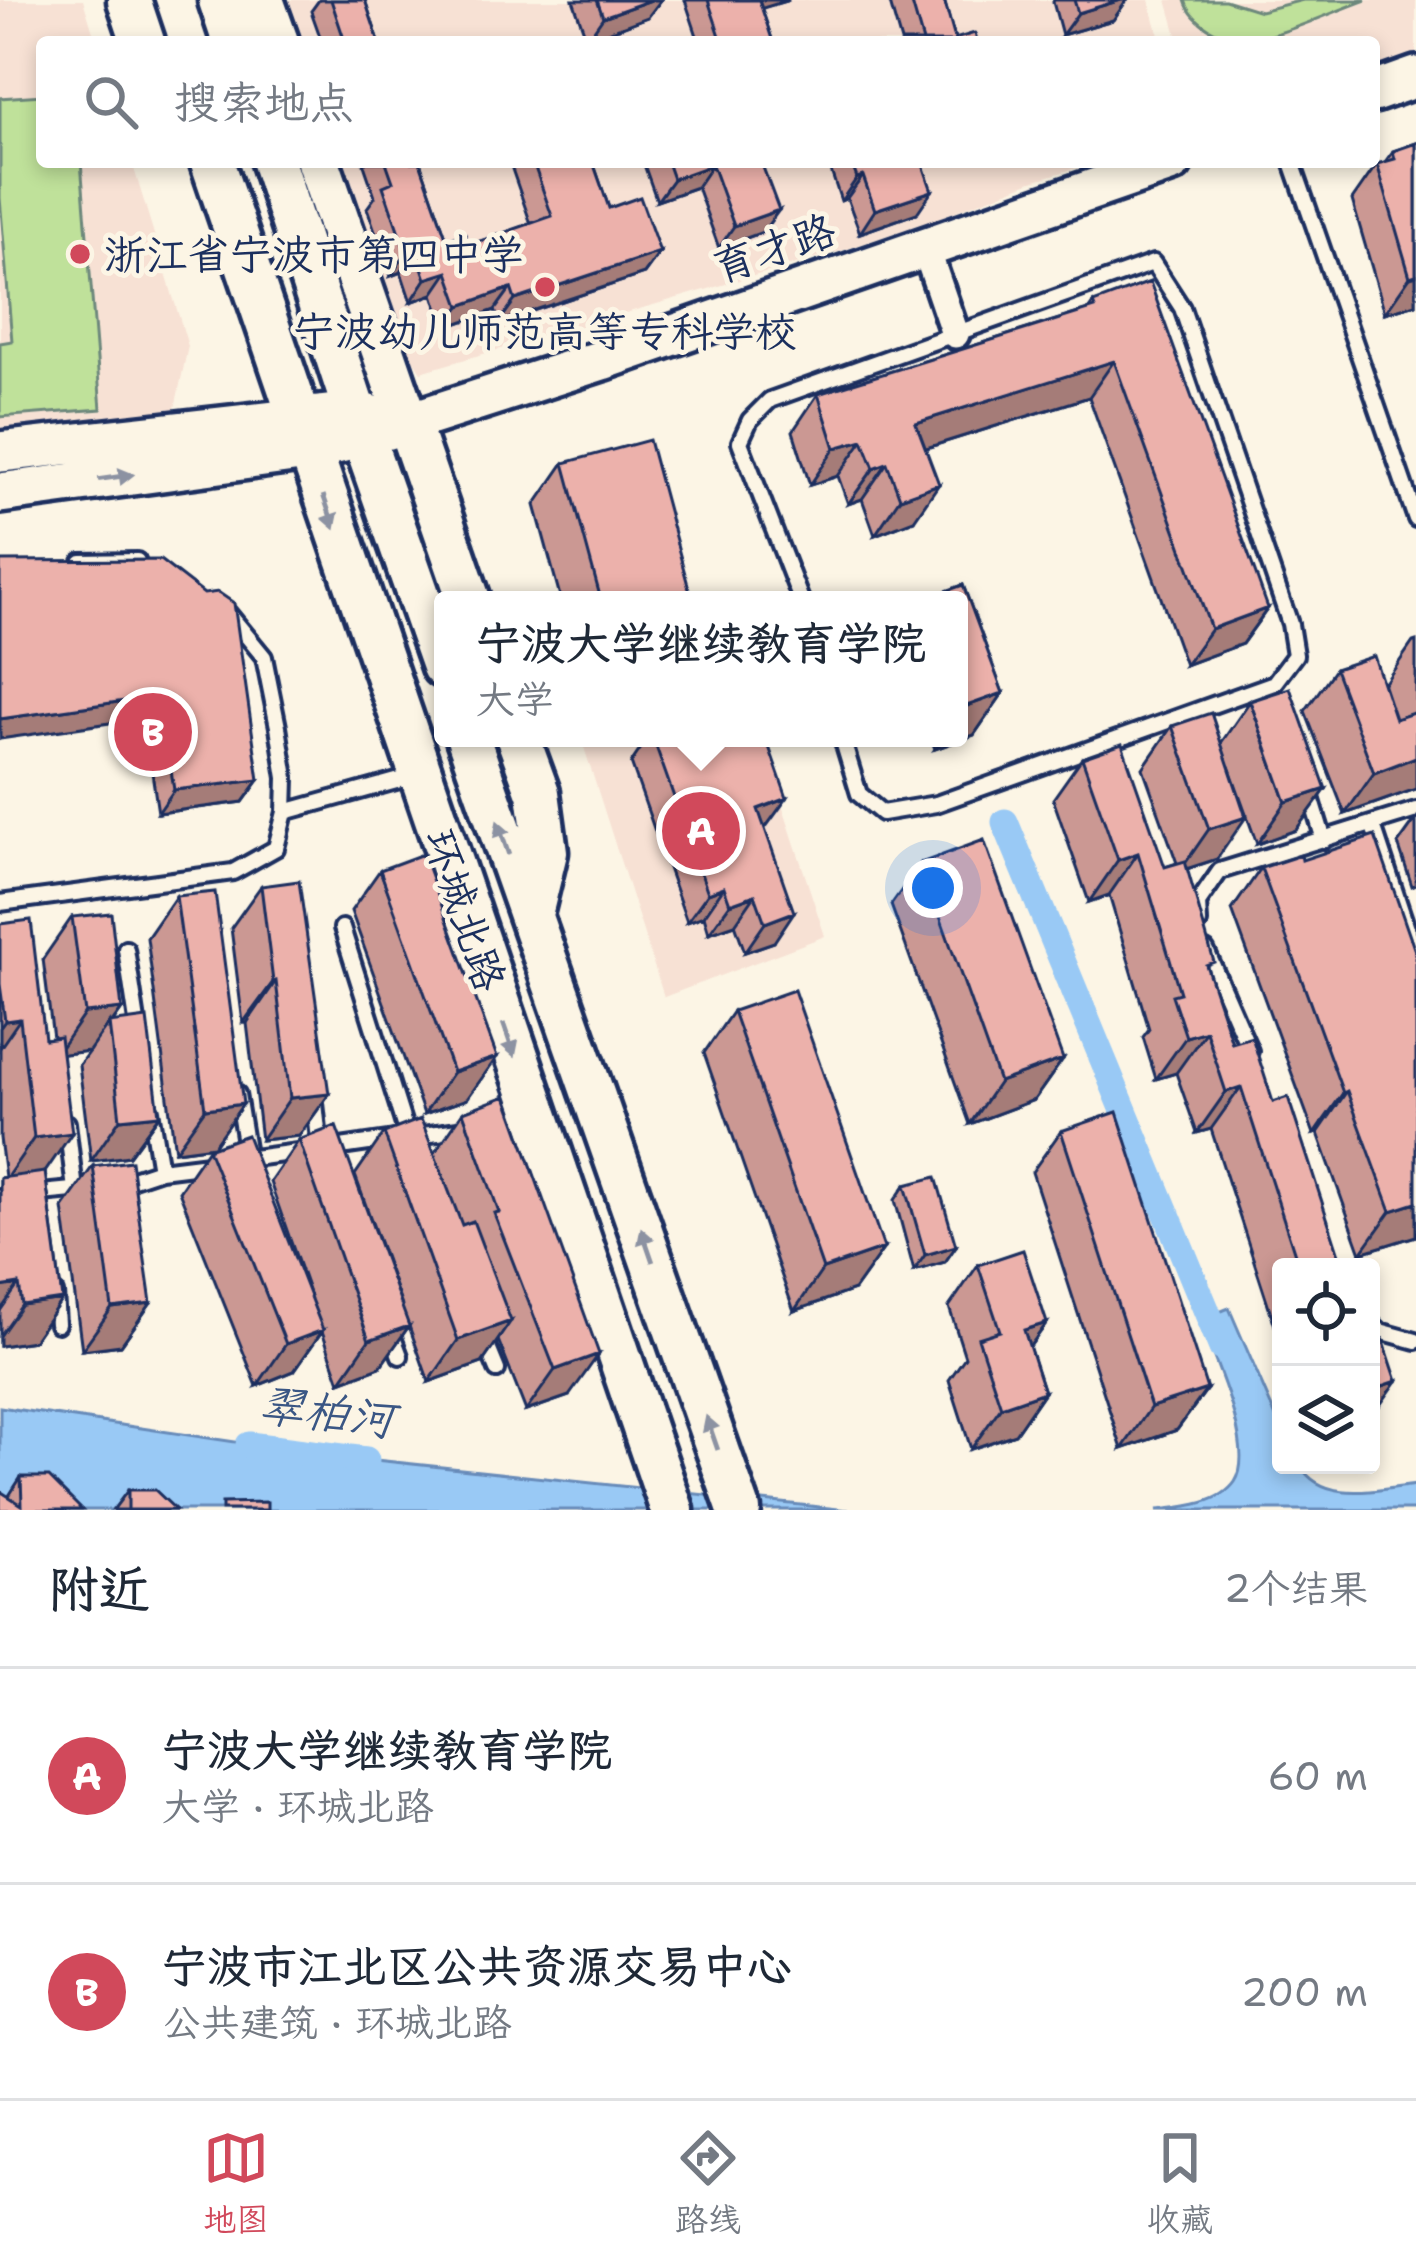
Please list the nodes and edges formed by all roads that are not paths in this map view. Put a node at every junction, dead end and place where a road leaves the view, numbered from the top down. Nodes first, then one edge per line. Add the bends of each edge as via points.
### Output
1 (129, 0) edge
2 (158, 0) edge
3 (220, 0) edge
4 (262, 0) edge
5 (141, 36) edge
6 (170, 36) edge
7 (232, 36) edge
8 (275, 36) edge
9 (1416, 77) edge
10 (1380, 90) edge
11 (186, 168) edge
12 (214, 168) edge
13 (275, 168) edge
14 (320, 168) edge
15 (1154, 168) edge
16 (1294, 168) edge
17 (925, 246) junction
18 (955, 334) junction
19 (406, 423) junction
20 (358, 425) junction
21 (292, 431) junction
22 (0, 452) edge
23 (0, 493) edge
24 (1416, 519) edge
25 (69, 562) edge
26 (146, 562) edge
27 (466, 591) edge
28 (798, 591) edge
29 (208, 598) edge
30 (434, 640) edge
31 (1274, 682) junction
32 (1281, 705) edge
33 (471, 747) edge
34 (521, 747) edge
35 (845, 747) edge
36 (1303, 772) edge
37 (419, 775) junction
38 (1416, 810) edge
39 (285, 812) junction
40 (1373, 826) junction
41 (1324, 840) junction
42 (1180, 897) edge
43 (0, 903) edge
44 (531, 915) junction
45 (342, 928) dead end
46 (1200, 936) junction
47 (125, 949) dead end
48 (1416, 956) edge
49 (142, 1059) edge
50 (1253, 1059) edge
51 (234, 1072) edge
52 (313, 1079) edge
53 (64, 1099) edge
54 (149, 1104) edge
55 (472, 1128) edge
56 (407, 1138) junction
57 (320, 1149) junction
58 (247, 1159) junction
59 (416, 1160) edge
60 (160, 1170) junction
61 (328, 1170) edge
62 (254, 1181) edge
63 (111, 1186) junction
64 (75, 1190) junction
65 (46, 1192) junction
66 (0, 1197) edge
67 (116, 1210) edge
68 (48, 1214) edge
69 (54, 1280) edge
70 (384, 1315) edge
71 (58, 1324) edge
72 (481, 1328) edge
73 (1380, 1331) edge
74 (1416, 1341) edge
75 (400, 1356) edge
76 (497, 1370) dead end
77 (672, 1510) edge
78 (739, 1510) edge

1 - 5 main road
2 - 6 main road
3 - 7 main road
4 - 8 main road
9 - 10 main road
11 - 21 main road
12 - 21 main road, 环城北路
13 - 20 main road
14 - 19 main road
15 - 17 main road, 育才路
16 - 24 lane
17 - 18 street
17 - 19 main road, 育才路
18 - 28 lane via 770,400 750,420 740,442
18 - 31 lane via 1153,263 1182,308 1290,623 1295,655
19 - 20 main road, 育才路
19 - 27 main road
20 - 21 main road, 育才路
20 - 30 main road
21 - 22 main road, 育才路
23 -> 21 main road, 育才路
21 -> 37 main road, 环城北路
25 - 26 lane
29 - 39 lane via 264,657
31 - 32 lane
31 - 35 lane via 935,804 882,813 859,794
44 -> 33 main road, 环城北路
34 - 44 main road via 546,852
36 - 41 lane
37 - 39 lane
37 -> 77 main road, 环城北路 via 525,1119
38 - 40 lane
39 - 43 lane via 276,848 233,872
40 - 41 lane
40 - 48 lane
41 - 46 lane via 1220,871 1198,903
42 - 46 lane
78 -> 44 main road, 环城北路
45 - 56 lane
46 - 50 lane
47 - 49 lane
51 - 58 lane
52 - 57 lane
53 - 64 lane
54 - 60 lane
55 - 56 lane
56 - 57 lane
56 - 59 lane
57 - 58 lane
57 - 61 lane
58 - 60 lane
58 - 62 lane
60 - 63 lane
63 - 64 lane
63 - 67 lane
64 - 65 lane
65 - 66 lane
65 - 68 lane
69 - 71 lane
70 - 75 lane
72 - 76 lane
73 - 74 lane

